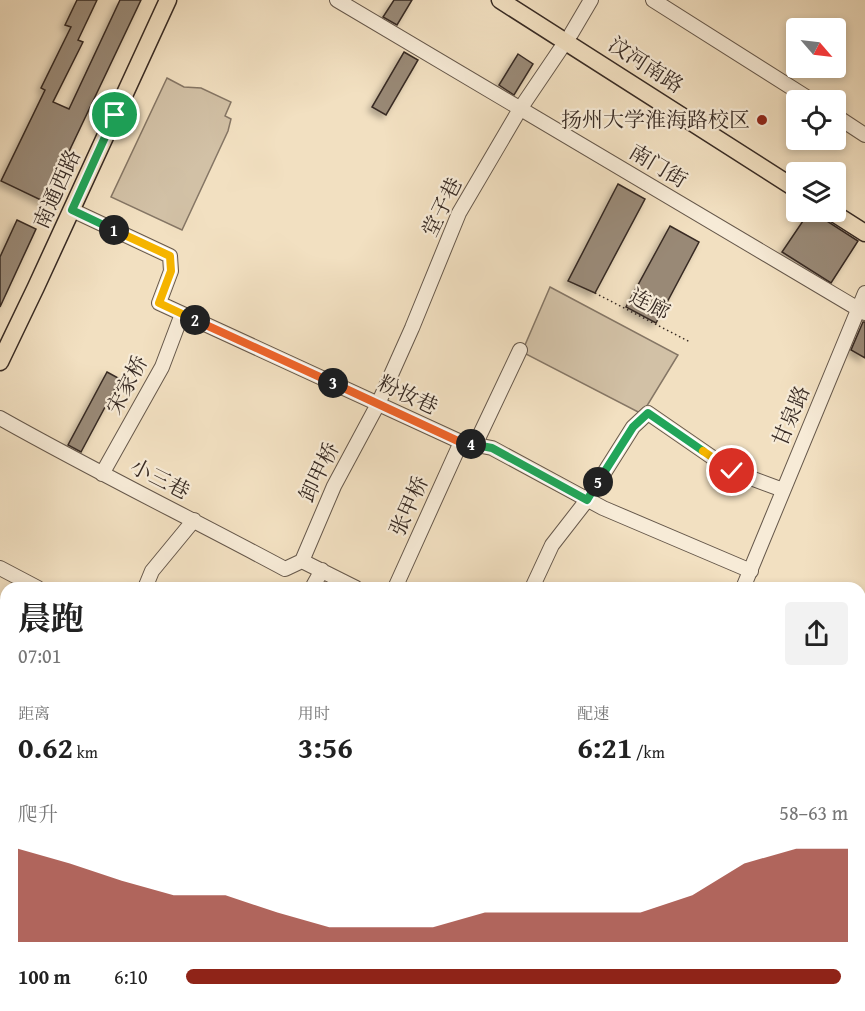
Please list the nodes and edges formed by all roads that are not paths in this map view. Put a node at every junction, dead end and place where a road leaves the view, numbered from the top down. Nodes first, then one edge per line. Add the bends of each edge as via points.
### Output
1 (158, 0) edge
2 (168, 0) edge
3 (337, 0) edge
4 (500, 0) edge
5 (517, 0) edge
6 (591, 0) edge
7 (653, 0) edge
8 (569, 38) junction
9 (795, 90) edge
10 (520, 109) junction
11 (846, 123) edge
12 (865, 135) edge
13 (786, 171) edge
14 (786, 182) edge
15 (846, 208) edge
16 (72, 210) junction
17 (865, 220) edge
18 (846, 221) edge
19 (865, 233) edge
20 (865, 293) edge
21 (862, 311) edge
22 (182, 314) junction
23 (0, 338) edge
24 (520, 350) dead end
25 (0, 362) edge
26 (378, 404) junction
27 (0, 418) edge
28 (460, 442) junction
29 (475, 445) junction
30 (102, 474) junction
31 (783, 490) junction
32 (587, 500) junction
33 (194, 520) junction
34 (302, 561) junction
35 (0, 568) edge
36 (322, 570) junction
37 (750, 571) junction
38 (27, 582) edge
39 (147, 582) edge
40 (315, 582) edge
41 (345, 582) edge
42 (398, 582) edge
43 (535, 582) edge
44 (745, 582) edge

1 - 23 main road, 南通西路
2 - 16 main road, 南通西路
3 - 10 street, 南门街
4 - 8 main road, 汶河南路
5 - 8 main road, 汶河南路
6 - 8 street, 堂子巷
7 - 9 street
8 - 10 street, 堂子巷
8 - 13 main road, 汶河南路
8 - 14 main road, 汶河南路
10 - 21 street, 南门街
10 - 26 street, 堂子巷 via 459,213
11 - 12 street
15 - 17 main road
16 - 22 street, 粉妆巷 via 170,256 171,271 159,303
16 - 25 main road, 南通西路
18 - 19 main road
20 - 21 street, 甘泉路
21 - 31 street, 甘泉路
22 - 26 street, 粉妆巷
22 - 30 street, 宋家桥 via 162,367
24 - 29 street
26 - 28 street, 粉妆巷
26 - 34 street, 卸甲桥 via 334,486
27 - 30 street, 小三巷
28 - 29 street, 粉妆巷
28 - 42 street, 张甲桥
29 - 32 street, 粉妆巷 via 492,448
30 - 33 street, 小三巷
31 - 32 street via 732,471 648,413 633,427
31 - 37 street, 甘泉路
32 - 37 street, 粉妆巷
32 - 43 street via 552,545
33 - 34 street, 小三巷 via 285,569
33 - 39 street
34 - 36 street
35 - 38 street
36 - 40 street
36 - 41 street
37 - 44 street, 甘泉路

